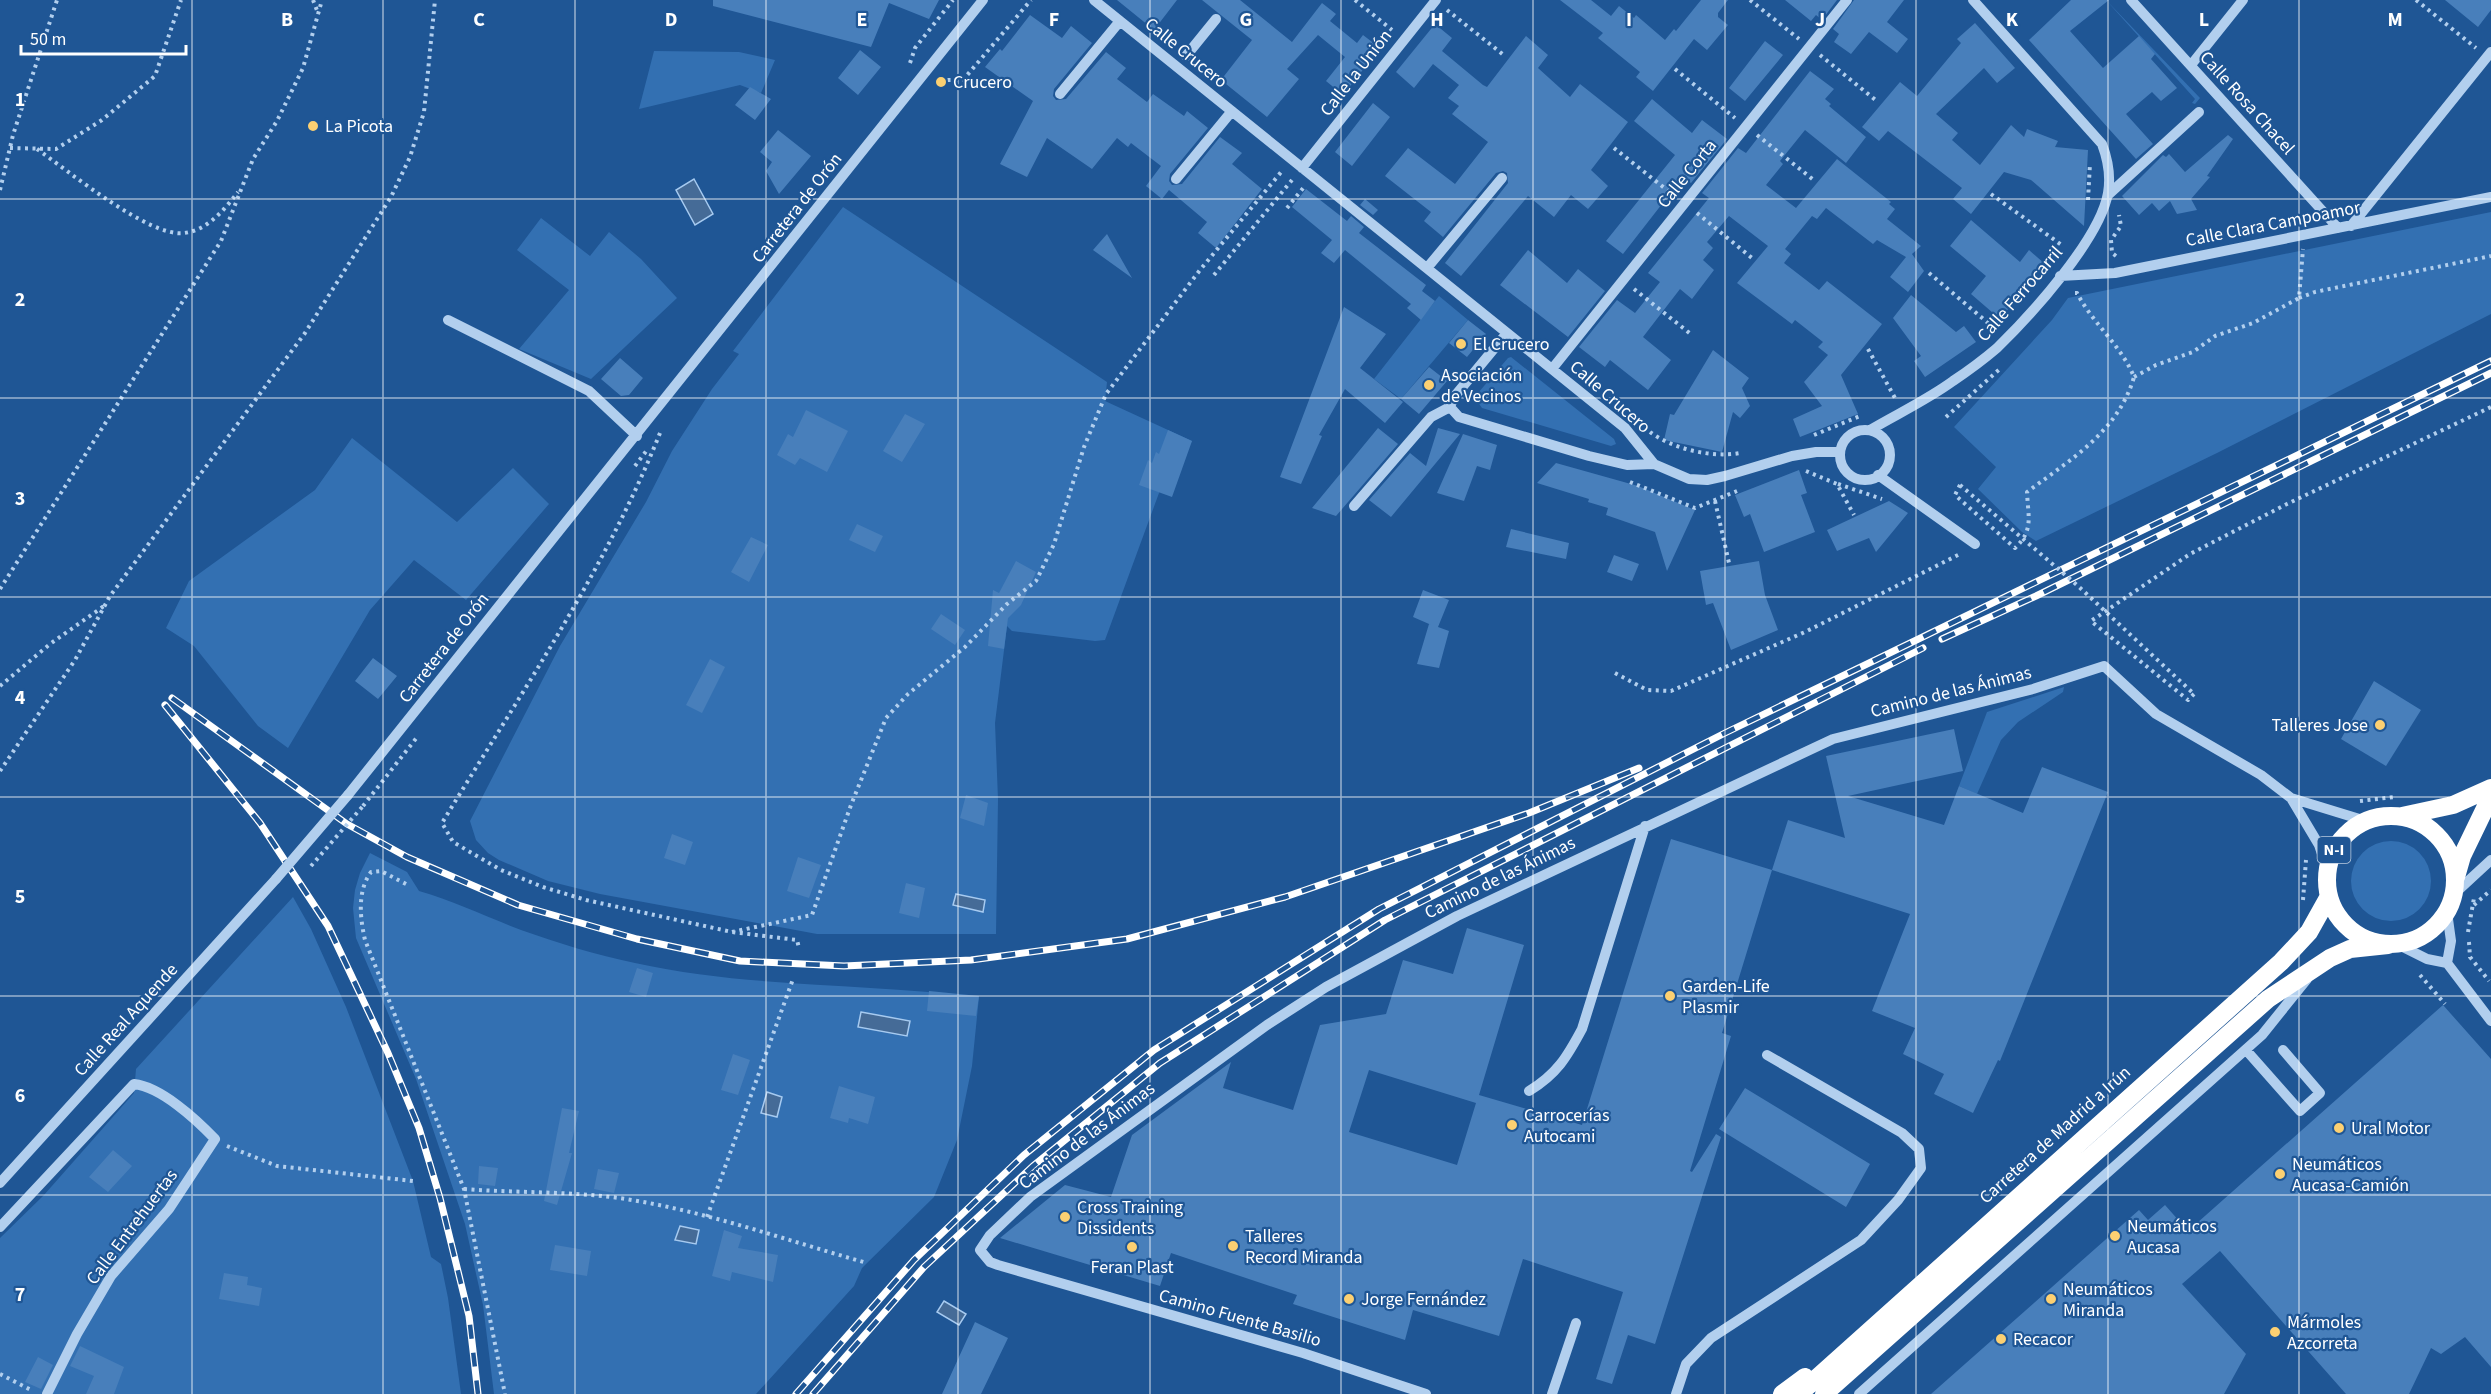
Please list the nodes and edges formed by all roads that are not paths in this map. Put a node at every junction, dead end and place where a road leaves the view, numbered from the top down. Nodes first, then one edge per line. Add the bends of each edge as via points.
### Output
1 (983, 0) edge
2 (1094, 0) edge
3 (1436, 0) edge
4 (1847, 0) edge
5 (1973, 0) edge
6 (2131, 0) edge
7 (2243, 0) edge
8 (1216, 19) dead end
9 (1120, 21) junction
10 (2491, 52) edge
11 (1186, 56) dead end
12 (2191, 65) junction
13 (1060, 94) dead end
14 (1232, 111) junction
15 (2199, 112) dead end
16 (1302, 168) junction
17 (1176, 178) dead end
18 (1502, 178) dead end
19 (2108, 195) junction
20 (2491, 197) edge
21 (2351, 226) junction
22 (2338, 228) junction
23 (1427, 268) junction
24 (2060, 276) junction
25 (448, 320) dead end
26 (1507, 333) junction
27 (1552, 369) junction
28 (1450, 407) junction
29 (1870, 430) junction
30 (637, 436) junction
31 (1840, 452) junction
32 (1654, 464) junction
33 (1878, 476) junction
34 (1354, 506) dead end
35 (1976, 544) road end
36 (2491, 789) edge
37 (2491, 796) edge
38 (2291, 798) junction
39 (2399, 817) junction
40 (2366, 821) junction
41 (1645, 826) junction
42 (2491, 860) edge
43 (2327, 869) junction
44 (276, 879) joint
45 (2452, 895) junction
46 (2328, 898) junction
47 (2394, 945) junction
48 (2446, 963) junction
49 (2317, 965) junction
50 (2491, 1021) edge
51 (2246, 1050) junction
52 (2283, 1050) dead end
53 (1767, 1055) dead end
54 (1529, 1091) dead end
55 (4, 1174) edge
56 (0, 1183) edge
57 (0, 1227) edge
58 (980, 1250) joint
59 (1896, 1306) junction
60 (1576, 1323) dead end
61 (47, 1394) edge
62 (1426, 1394) edge
63 (1552, 1394) edge
64 (1676, 1394) edge
65 (1782, 1394) edge
66 (1799, 1394) edge
67 (1824, 1394) edge
68 (1859, 1394) edge

1 - 30 street, Carretera de Orón
2 - 9 street, Calle Crucero
3 - 16 street, Calle la Unión
4 - 27 street, Calle Corta
5 - 19 street, Calle Ferrocarril via 2102,144 2110,181
6 - 12 street, Calle Rosa Chacel
7 - 12 street
8 - 11 street, Calle Crucero
9 - 13 street, Calle Crucero
9 - 14 street, Calle Crucero
10 - 21 street
12 - 22 street, Calle Rosa Chacel
14 - 16 street, Calle Crucero
14 - 17 street, Calle Crucero
15 - 19 street, Calle Ferrocarril
16 - 23 street, Calle Crucero
18 - 23 street
19 - 24 street, Calle Ferrocarril via 2098,225
20 - 21 street, Calle Clara Campoamor
21 - 22 street, Calle Clara Campoamor
22 - 24 street, Calle Clara Campoamor via 2115,273
23 - 26 street, Calle Crucero
24 - 29 street, Calle Ferrocarril via 1995,350 1950,384
25 - 30 street via 589,391
26 - 27 street, Calle Crucero
26 - 28 street
27 - 32 street, Calle Crucero via 1625,428
28 - 32 street via 1459,417 1589,456 1627,465
28 - 34 street via 1431,417
29 - 31 street via 1847,437
29 - 33 street via 1884,439 1890,454
30 - 44 street, Carretera de Orón, bridge
31 - 32 street via 1792,456 1707,480 1689,479
31 - 33 street via 1843,468 1855,478
33 - 35 street
36 - 39 highway, N-I via 2453,805
37 - 45 highway via 2462,856
38 - 40 street
38 - 41 street, Camino de las Ánimas via 2156,714 2104,666 2033,689 1833,739
38 - 43 street via 2319,845
39 - 40 highway, N-I
39 - 45 highway, N-I via 2424,825 2443,842 2450,854
40 - 43 highway, N-I via 2348,832 2335,848
41 - 54 street via 1582,1029 1549,1079
41 - 58 street, Camino de las Ánimas via 1457,916 1326,987 1030,1197 990,1235
42 - 45 street
43 - 46 highway, N-I
44 - 55 street, Calle Real Aquende
45 - 47 highway via 2425,934
45 - 48 street via 2451,941
46 - 47 highway, N-I via 2350,931 2374,943
46 - 59 highway, Carretera de Madrid a Irún via 2308,932 2282,962
47 - 48 street
47 - 49 highway via 2350,949
48 - 50 street
49 - 51 street
49 - 67 highway via 2268,999
51 - 52 street via 2300,1111 2320,1093
51 - 68 street
53 - 64 street via 1902,1133 1919,1149 1921,1168 1861,1240 1711,1338 1686,1364
55 - 56 street, Calle Real Aquende
57 - 61 street, Calle Entrehuertas via 134,1084 152,1089 199,1122 215,1139 170,1209 111,1276
58 - 62 street, Camino Fuente Basilio via 998,1265 1303,1353
59 - 65 highway
59 - 66 highway, Carretera de Madrid a Irún
60 - 63 street

